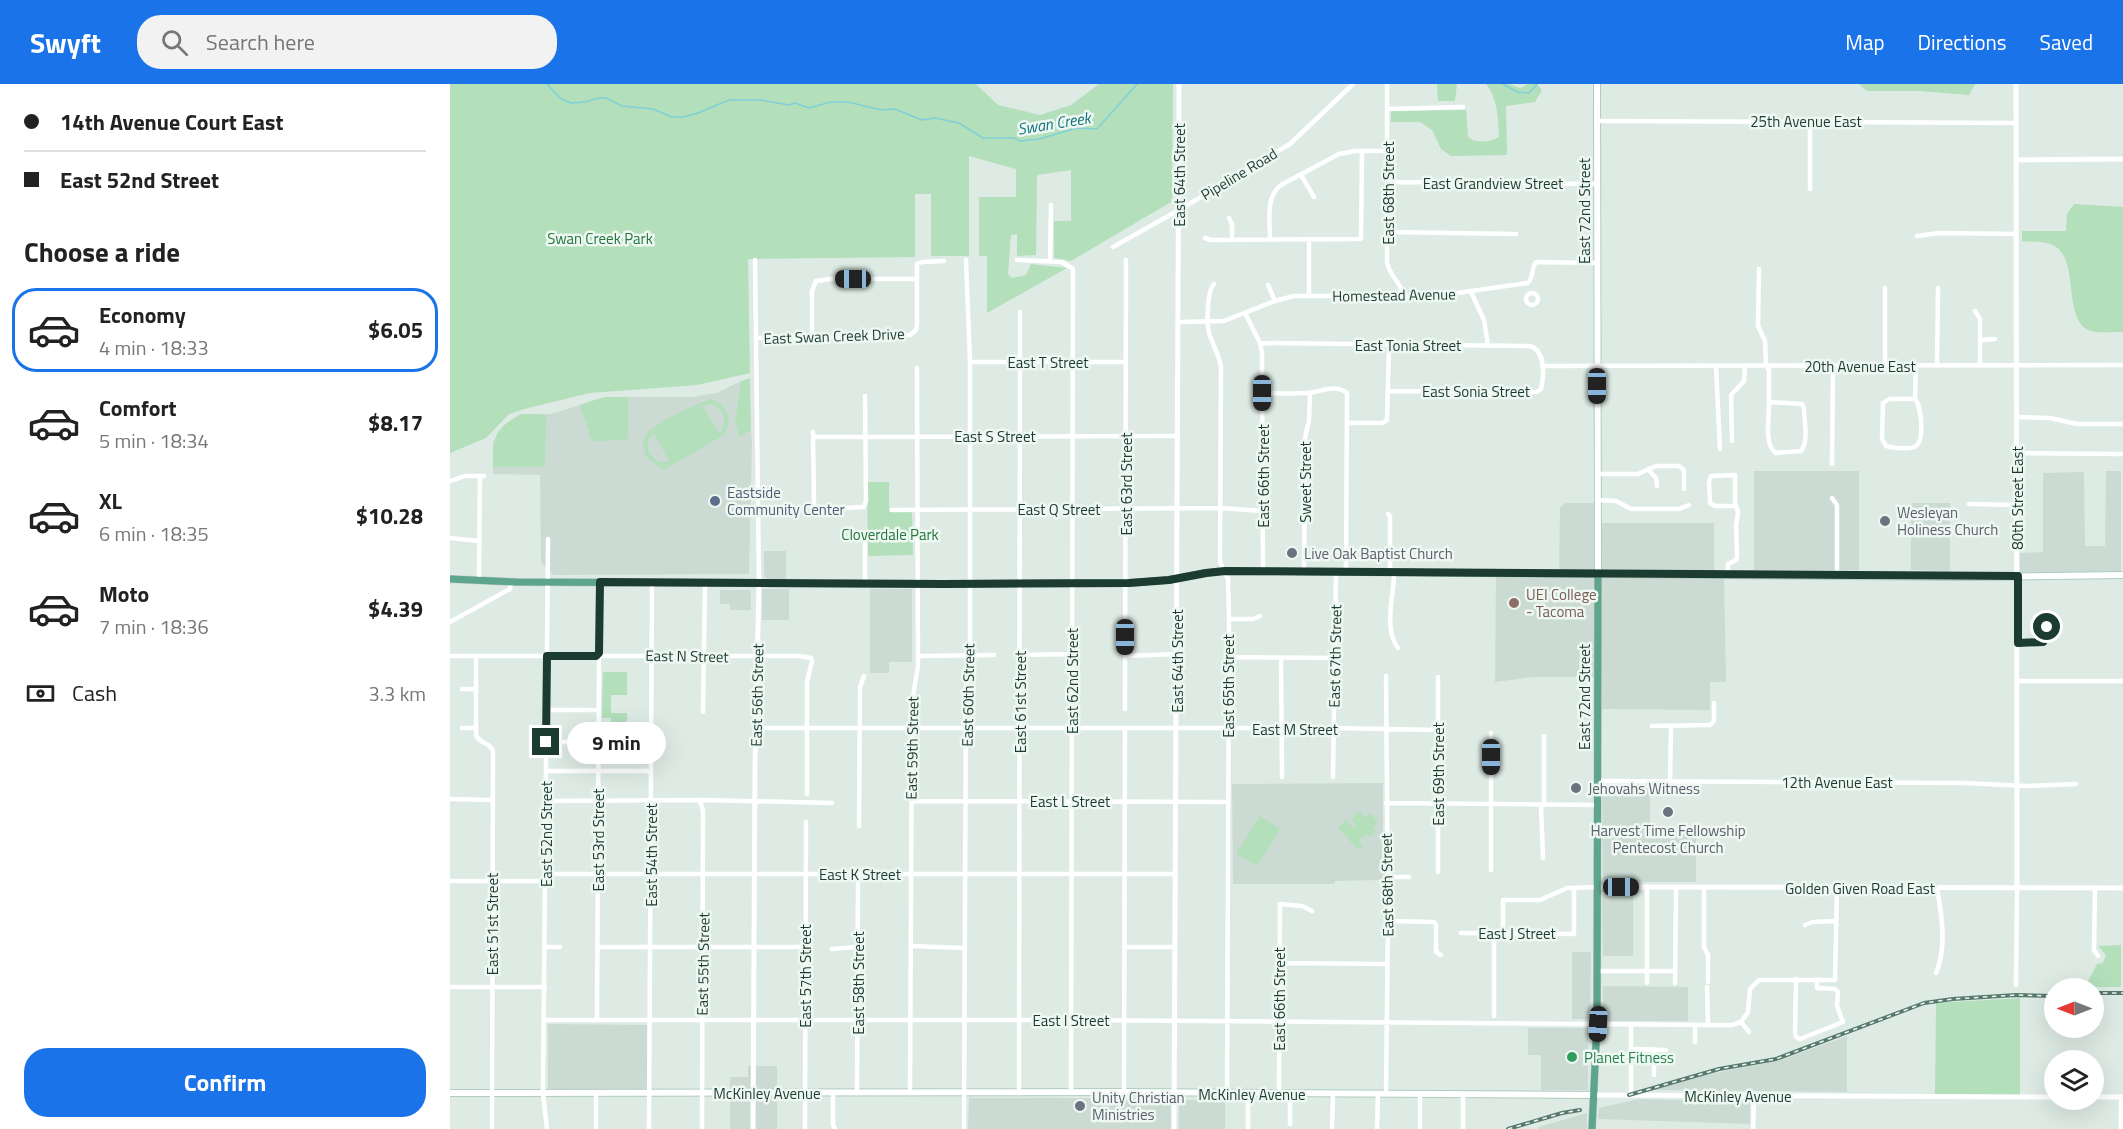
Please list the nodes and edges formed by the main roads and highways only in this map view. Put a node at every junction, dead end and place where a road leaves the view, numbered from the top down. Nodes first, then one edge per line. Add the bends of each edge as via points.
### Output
1 (1597, 84) edge
2 (1598, 574) junction
3 (2123, 575) edge
4 (450, 579) edge
5 (450, 1093) edge
6 (1594, 1095) junction
7 (1592, 1129) edge

1 - 2 main road, East 72nd Street
2 - 3 main road
2 - 4 main road via 1225,571 1152,582 917,584
2 - 6 main road, East 72nd Street via 1598,1024
5 - 6 main road, McKinley Avenue
6 - 7 main road, East 72nd Street

